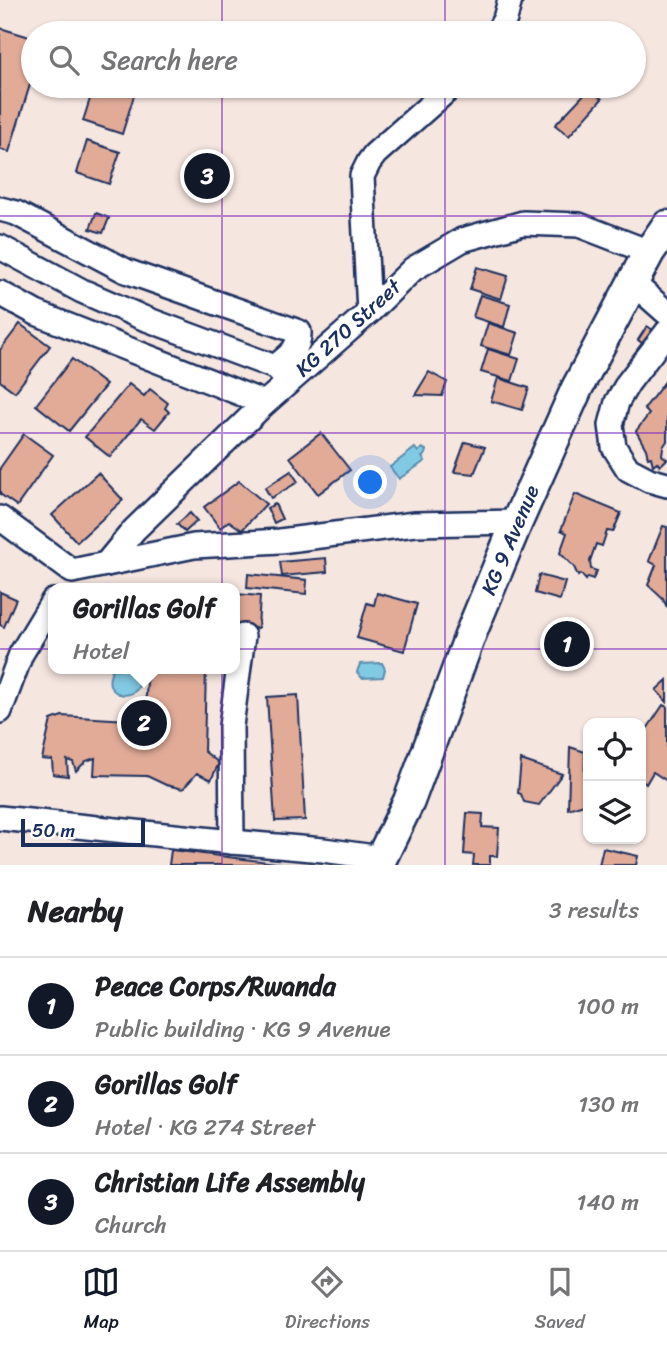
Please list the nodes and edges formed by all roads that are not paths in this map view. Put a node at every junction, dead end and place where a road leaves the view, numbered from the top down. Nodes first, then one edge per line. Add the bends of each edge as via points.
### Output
1 (510, 0) edge
2 (504, 21) edge
3 (438, 98) edge
4 (0, 209) edge
5 (667, 226) edge
6 (0, 247) edge
7 (649, 252) junction
8 (633, 283) junction
9 (0, 293) edge
10 (369, 312) junction
11 (667, 313) edge
12 (667, 332) edge
13 (282, 374) junction
14 (265, 403) junction
15 (667, 485) edge
16 (0, 518) edge
17 (517, 522) junction
18 (106, 564) junction
19 (66, 579) edge
20 (48, 609) edge
21 (243, 636) dead end
22 (240, 658) edge
23 (238, 674) edge
24 (0, 711) edge
25 (0, 818) edge
26 (232, 842) junction
27 (380, 862) edge

1 - 2 street
3 - 10 street via 375,154 362,176
4 - 13 street via 127,271 299,332 300,341
5 - 7 main road, KG 9 Avenue
6 - 13 street via 82,291
7 - 8 main road, KG 9 Avenue
7 - 10 street, KG 270 Street via 579,225 523,223 462,240 413,269
8 - 11 street
8 - 17 main road, KG 9 Avenue via 577,388
9 - 14 street via 36,313
10 - 13 street, KG 270 Street
12 - 15 street via 628,383 611,425 614,447 628,469
13 - 14 street, KG 270 Street
14 - 18 street, KG 270 Street via 134,530
16 - 19 street
17 - 18 street via 415,524 194,547
17 - 27 main road, KG 9 Avenue via 409,800
18 - 19 street
20 - 24 street via 20,654
21 - 22 street
23 - 26 street via 231,726
25 - 26 street
26 - 27 street via 323,850

